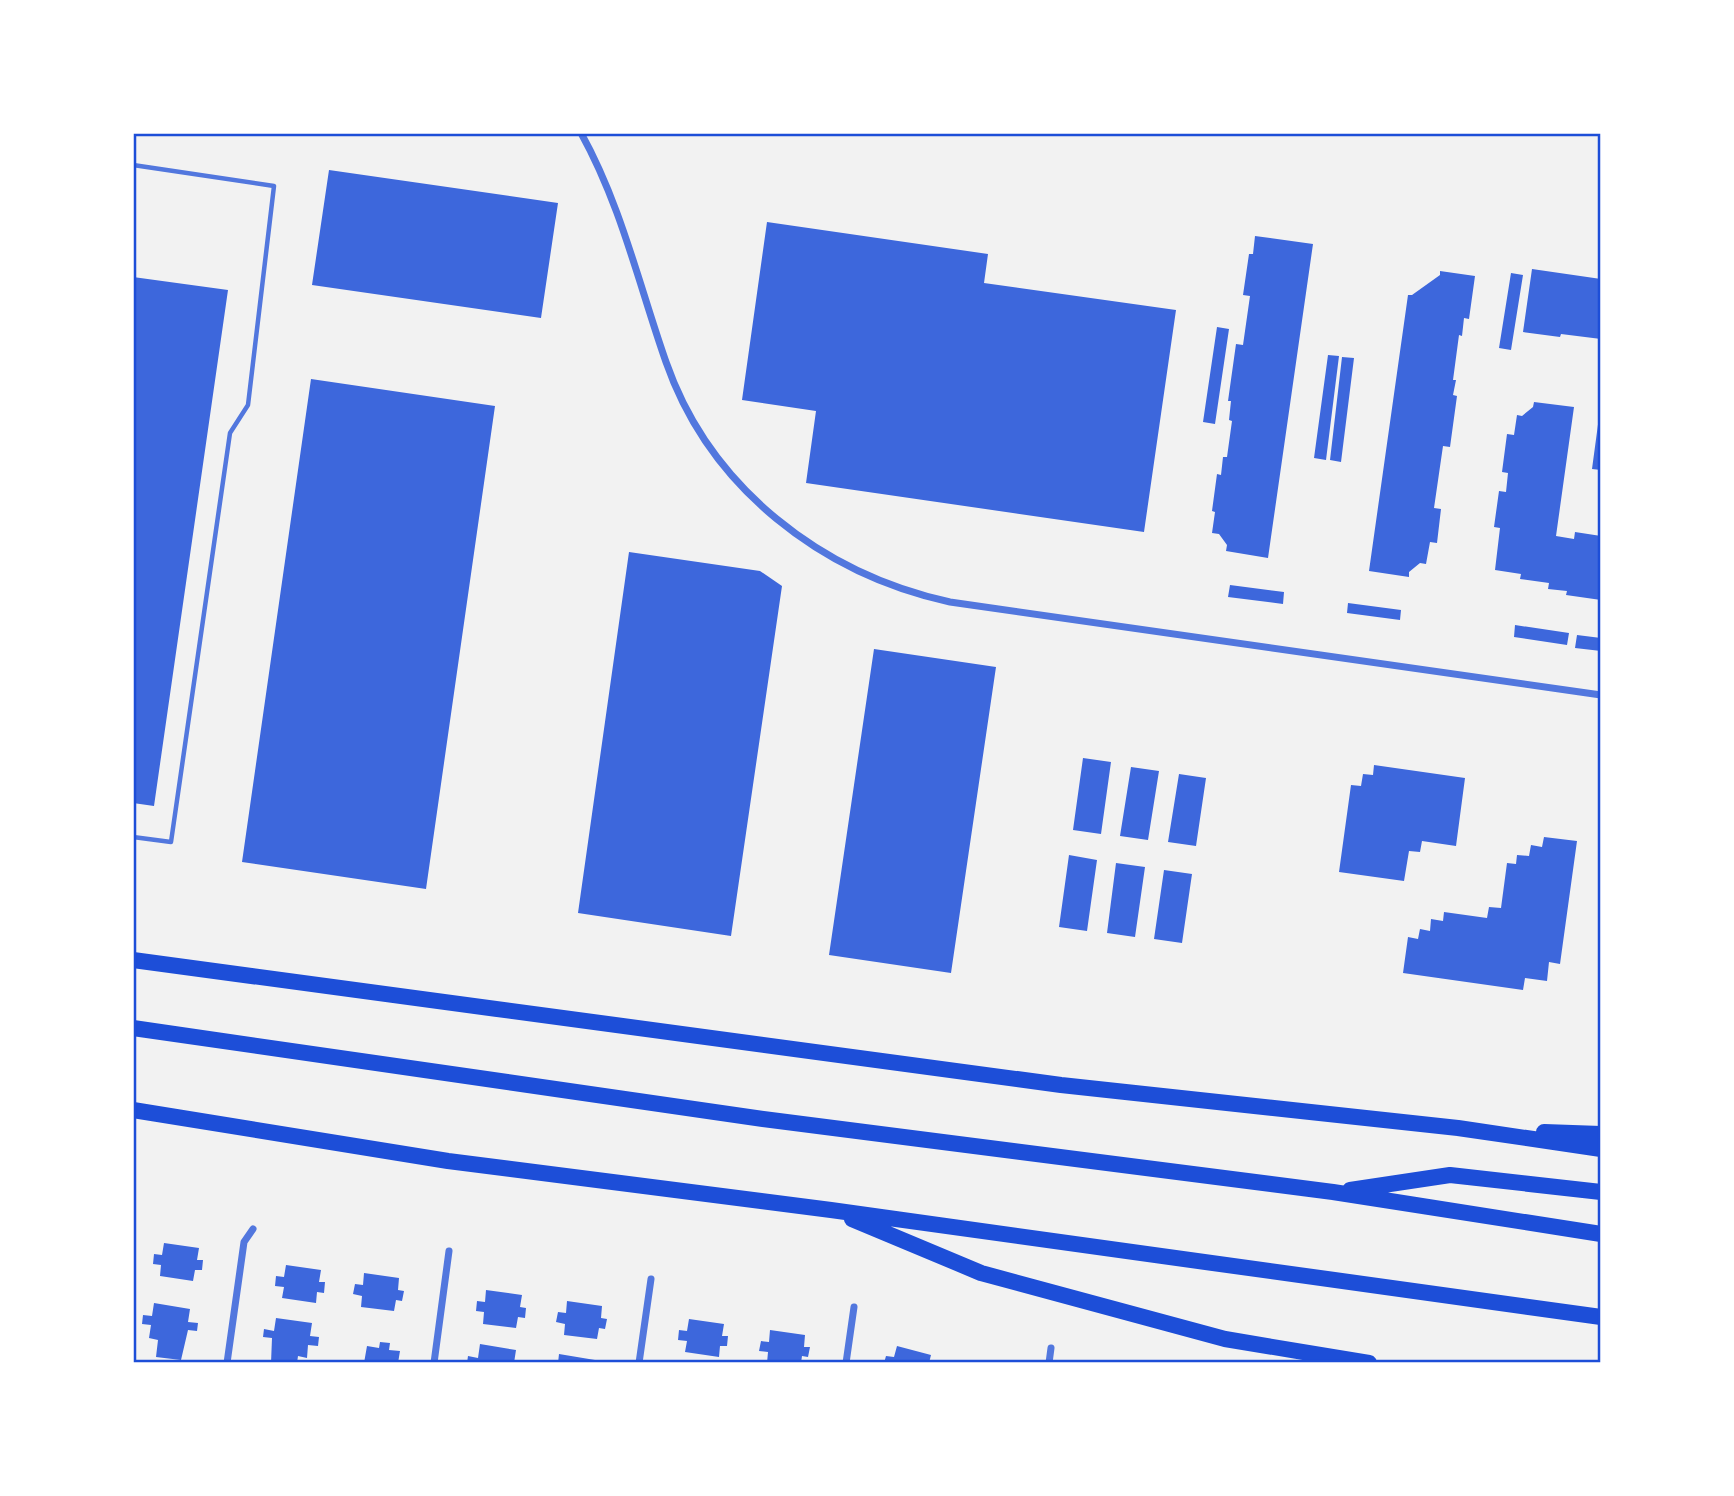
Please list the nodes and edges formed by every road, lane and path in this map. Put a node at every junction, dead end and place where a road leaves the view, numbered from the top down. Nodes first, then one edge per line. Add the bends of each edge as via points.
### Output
1 (582, 133) edge
2 (133, 165) edge
3 (1601, 695) edge
4 (133, 836) edge
5 (133, 960) edge
6 (133, 1028) edge
7 (133, 1110) edge
8 (1458, 1129) junction
9 (1601, 1134) edge
10 (1601, 1149) edge
11 (1333, 1192) junction
12 (1601, 1192) edge
13 (831, 1210) junction
14 (253, 1229) dead end
15 (1601, 1234) edge
16 (449, 1251) dead end
17 (650, 1279) dead end
18 (854, 1307) dead end
19 (1601, 1317) edge
20 (1051, 1348) dead end
21 (227, 1363) edge
22 (434, 1363) edge
23 (639, 1363) edge
24 (846, 1363) edge
25 (1049, 1363) edge
26 (1368, 1363) edge

1 - 3 street via 615,206 666,364 691,418 741,488 775,519 837,561 877,580 950,602
2 - 4 lane via 274,186 248,405 230,433 171,842
5 - 8 highway via 1061,1085
6 - 11 highway via 763,1119
7 - 13 highway via 448,1161
8 - 9 highway
8 - 10 highway
11 - 12 highway via 1450,1175
11 - 15 highway
13 - 19 highway
13 - 26 highway via 981,1273 1226,1339
14 - 21 street via 244,1242
16 - 22 street
17 - 23 street
18 - 24 street
20 - 25 street

